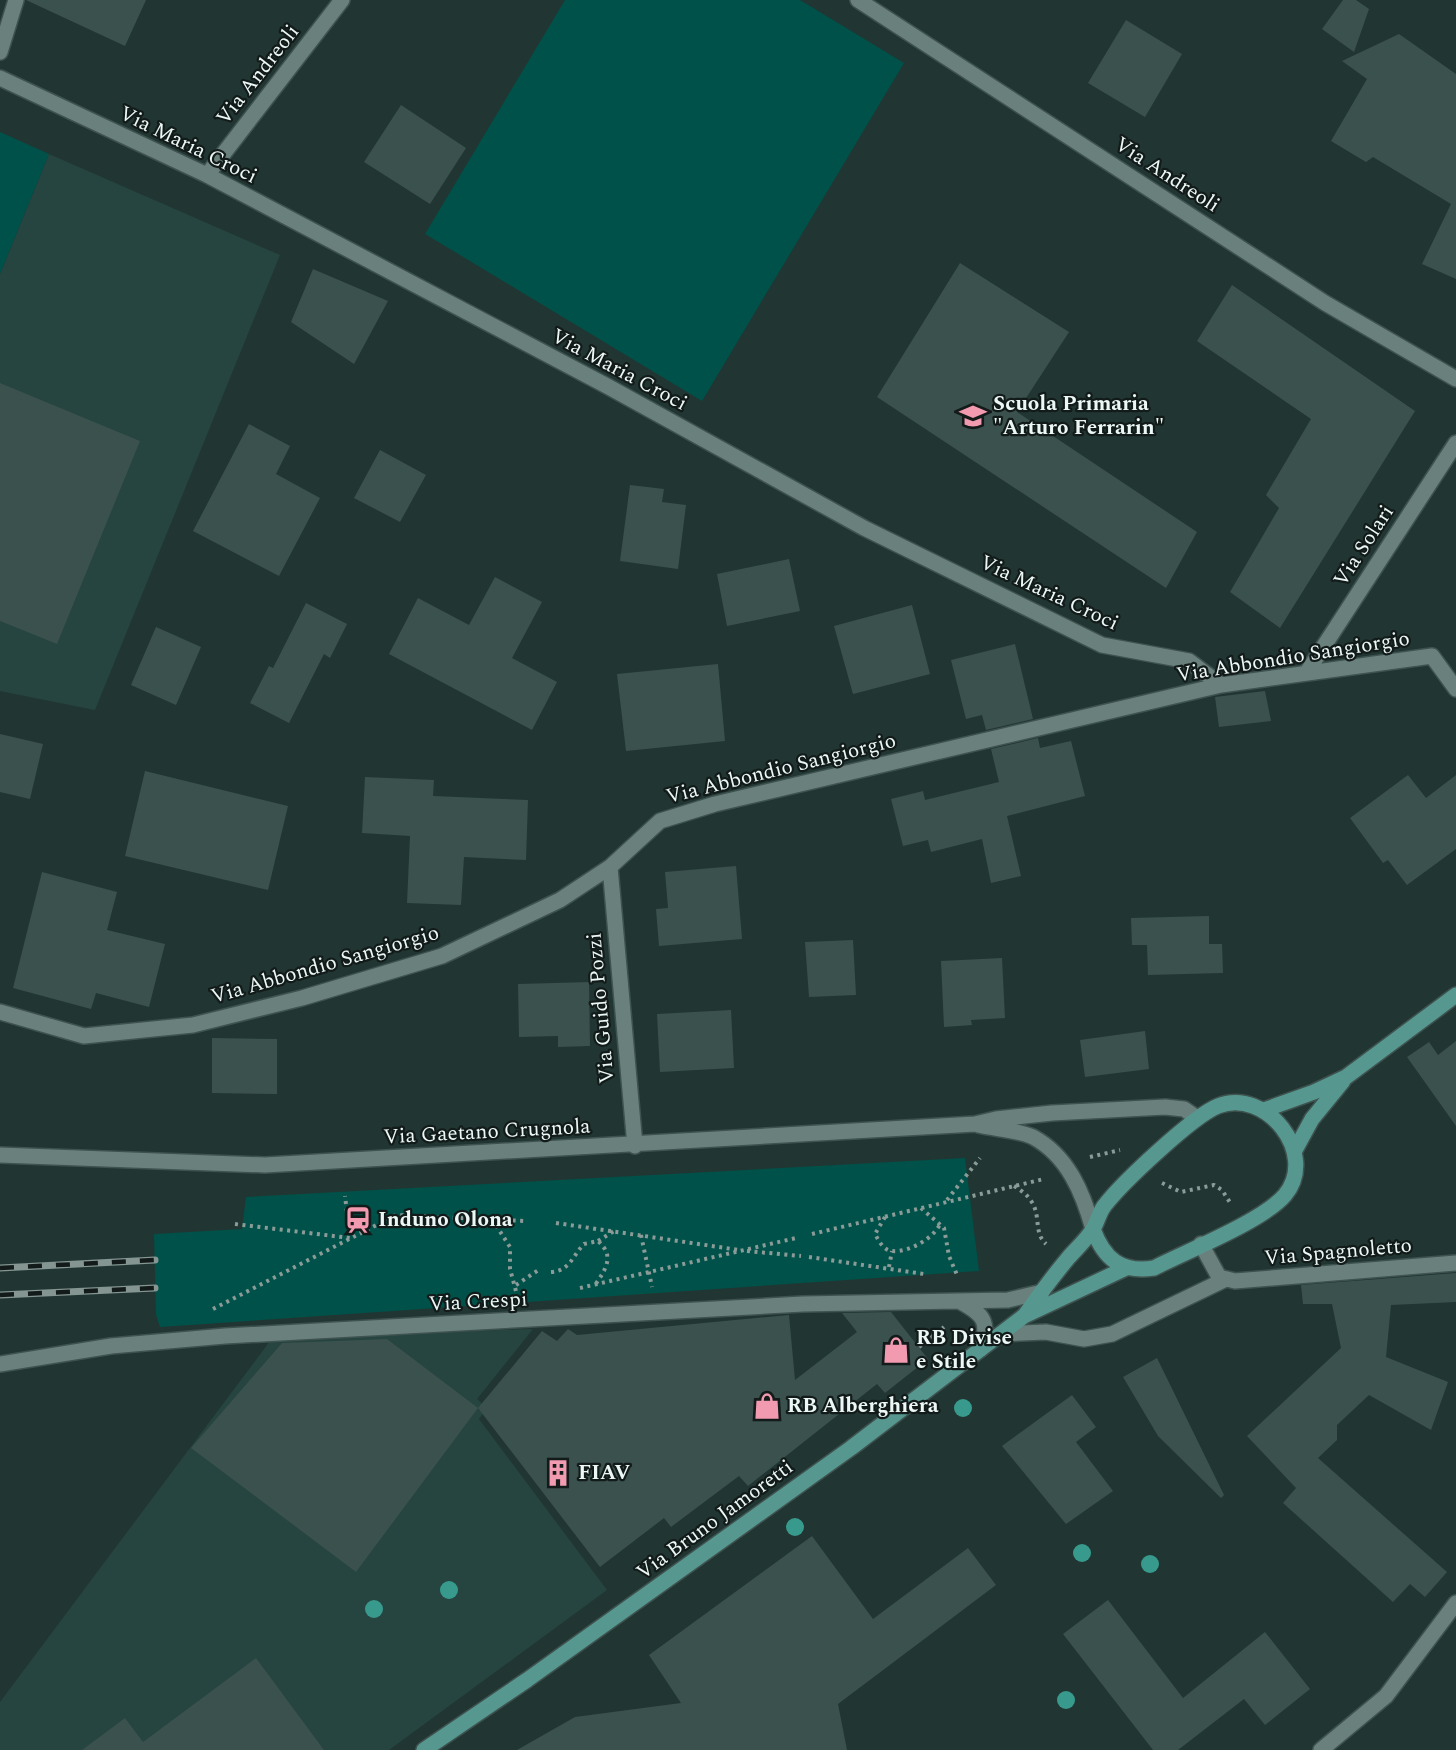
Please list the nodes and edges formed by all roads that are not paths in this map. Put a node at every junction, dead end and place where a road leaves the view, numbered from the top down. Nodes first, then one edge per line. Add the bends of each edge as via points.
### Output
1 (16, 0) edge
2 (342, 0) edge
3 (858, 0) edge
4 (0, 52) edge
5 (0, 78) edge
6 (207, 175) junction
7 (1456, 379) edge
8 (1456, 443) edge
9 (1307, 672) junction
10 (1221, 685) junction
11 (1456, 689) edge
12 (610, 867) junction
13 (1456, 995) edge
14 (0, 1012) edge
15 (1347, 1077) junction
16 (1264, 1110) junction
17 (1197, 1118) junction
18 (975, 1124) junction
19 (635, 1146) junction
20 (1294, 1152) junction
21 (0, 1155) edge
22 (1093, 1228) junction
23 (1202, 1244) junction
24 (1456, 1263) edge
25 (1126, 1268) junction
26 (1224, 1280) junction
27 (1042, 1292) junction
28 (959, 1301) junction
29 (1024, 1316) junction
30 (1002, 1334) junction
31 (981, 1350) junction
32 (0, 1364) edge
33 (1456, 1603) edge
34 (448, 1734) junction
35 (424, 1750) edge
36 (435, 1750) edge
37 (1321, 1750) edge

1 - 4 street
2 - 6 street, Via Andreoli
3 - 7 street, Via Andreoli via 1325,303
5 - 6 street, Via Maria Croci
6 - 10 street, Via Maria Croci via 607,386 864,528 1102,645 1189,661
8 - 9 street, Via Solari
9 - 10 street, Via Abbondio Sangiorgio
9 - 11 street, Via Abbondio Sangiorgio via 1432,656
10 - 12 street, Via Abbondio Sangiorgio via 715,804 660,821
12 - 14 street, Via Abbondio Sangiorgio via 560,900 442,956 302,998 193,1025 84,1036
12 - 19 street, Via Guido Pozzi
13 - 15 street
15 - 16 street
15 - 20 street via 1312,1119
16 - 17 street, Via Bruno Jamoretti via 1247,1104 1219,1105
16 - 20 street via 1278,1122
17 - 18 street, Via Gaetano Crugnola via 1184,1109 1165,1107 1052,1113
17 - 22 street, Via Bruno Jamoretti via 1106,1203
18 - 19 street, Via Gaetano Crugnola
18 - 22 street, Via Gaetano Crugnola via 1031,1136 1051,1149 1068,1168 1085,1200
19 - 21 street, Via Gaetano Crugnola via 266,1165
20 - 23 street, Via Bruno Jamoretti via 1293,1177 1286,1193 1269,1211
22 - 25 street via 1106,1256
22 - 27 street, Via Bruno Jamoretti
23 - 25 street, Via Bruno Jamoretti via 1154,1268
23 - 26 street
24 - 26 street, Via Spagnoletto
25 - 29 street, Via Bruno Jamoretti
26 - 30 street, Via Spagnoletto via 1112,1334 1084,1340 1037,1332
27 - 28 street, Via Crespi via 1008,1300
27 - 29 street, Via Bruno Jamoretti
28 - 31 street via 984,1319 986,1333
28 - 32 street, Via Crespi via 803,1304 225,1336 111,1346
29 - 30 street, Via Bruno Jamoretti
30 - 31 street, Via Bruno Jamoretti
31 - 34 street, Via Bruno Jamoretti via 832,1462
33 - 37 street via 1386,1696
34 - 35 street, Via Bruno Jamoretti
34 - 36 street

